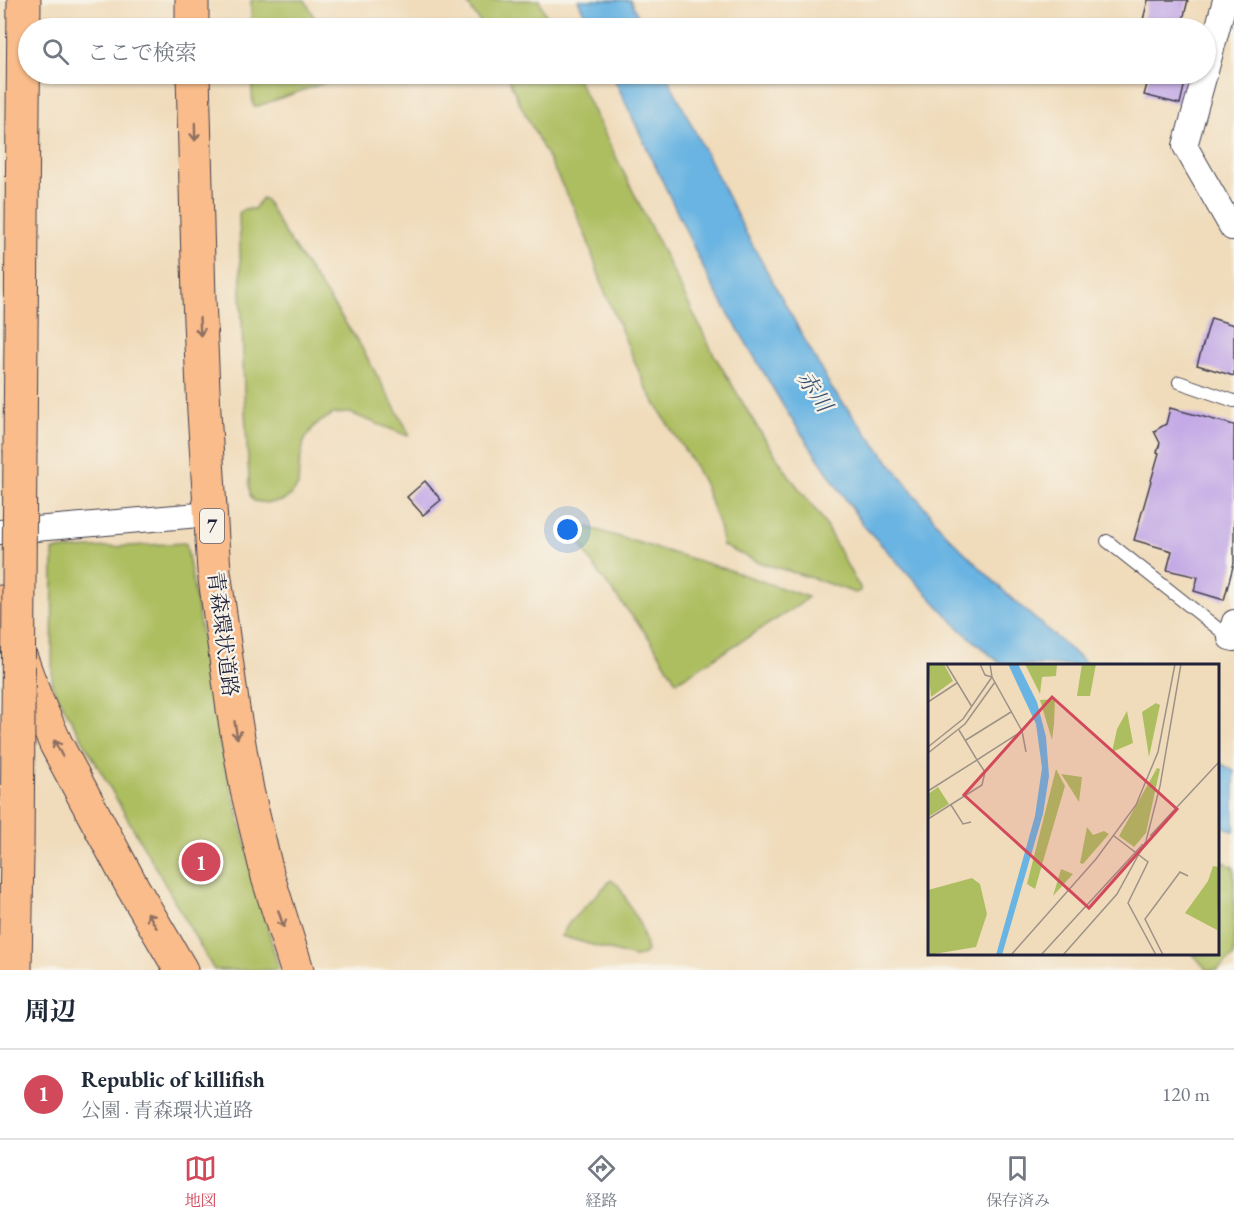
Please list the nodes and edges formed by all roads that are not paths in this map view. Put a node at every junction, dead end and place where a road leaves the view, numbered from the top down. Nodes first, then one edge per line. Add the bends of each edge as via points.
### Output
1 (24, 0) edge
2 (192, 0) edge
3 (1225, 0) edge
4 (24, 18) edge
5 (192, 18) edge
6 (1216, 32) edge
7 (23, 84) edge
8 (194, 84) edge
9 (1202, 84) edge
10 (1234, 228) edge
11 (1179, 382) dead end
12 (1234, 401) edge
13 (211, 514) junction
14 (0, 532) edge
15 (1107, 541) dead end
16 (0, 602) edge
17 (1233, 633) edge
18 (15, 970) edge
19 (181, 970) edge
20 (297, 970) edge

1 - 4 highway, bridge
2 - 5 highway
3 - 6 street
7 - 18 highway, bridge
8 -> 13 highway, 青森環状道路 / 7 via 199,309
9 - 10 street via 1185,146
11 - 12 lane
13 - 14 street
13 -> 20 highway, 青森環状道路 / 7 via 214,571 247,790 268,877
15 - 17 lane
19 -> 16 highway via 56,744

